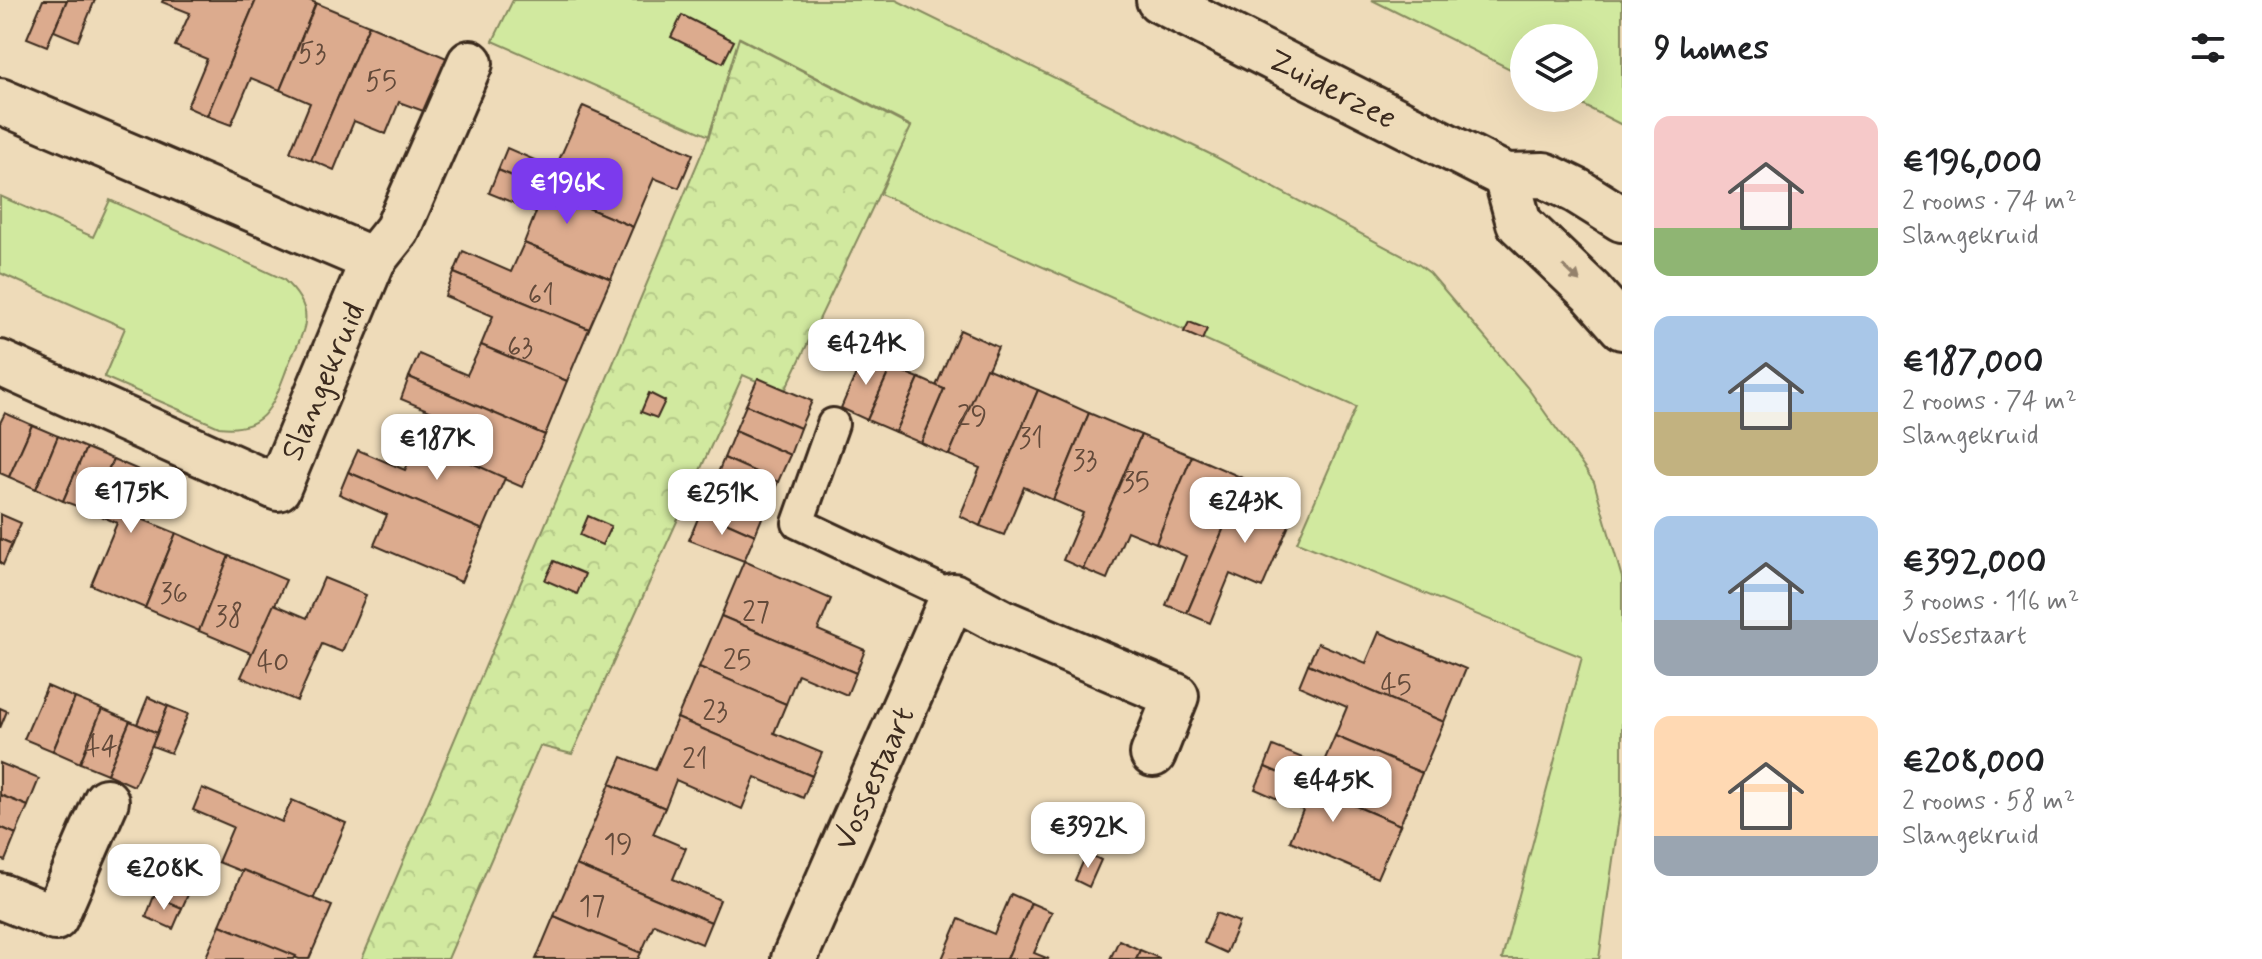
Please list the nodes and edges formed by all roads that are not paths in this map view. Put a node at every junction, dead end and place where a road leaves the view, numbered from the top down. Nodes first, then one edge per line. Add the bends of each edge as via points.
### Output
1 (1159, 0) edge
2 (470, 63) dead end
3 (0, 101) edge
4 (1506, 176) junction
5 (1622, 219) edge
6 (373, 260) junction
7 (1622, 327) edge
8 (0, 363) edge
9 (833, 424) dead end
10 (953, 596) junction
11 (1153, 754) dead end
12 (106, 801) dead end
13 (0, 896) edge
14 (794, 959) edge

1 - 4 street, Zuiderzee
2 - 6 street, Slangekruid via 397,230
3 - 6 street, Slangekruid
4 - 5 street, Zuiderzee via 1544,175
4 -> 7 street via 1519,223
6 - 8 street, Slangekruid via 278,488
9 - 10 lane via 798,523
10 - 11 street via 1176,696
10 - 14 street, Vossestaart
12 - 13 street via 55,918

